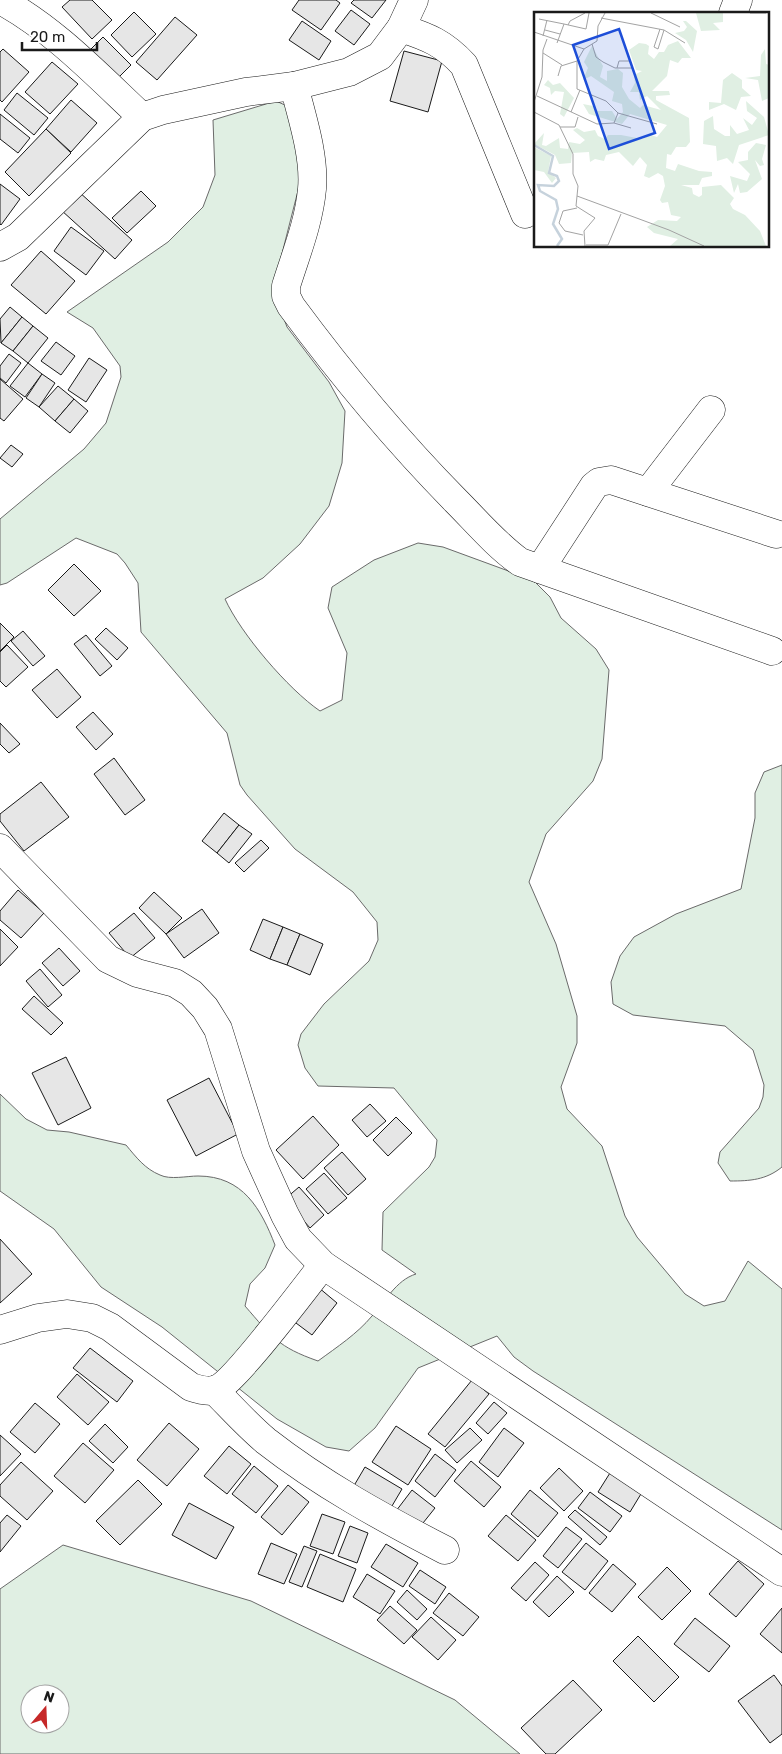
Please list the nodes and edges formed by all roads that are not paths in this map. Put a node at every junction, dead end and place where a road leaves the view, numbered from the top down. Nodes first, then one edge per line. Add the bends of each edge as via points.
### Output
1 (0, 0) edge
2 (414, 0) edge
3 (738, 0) edge
4 (734, 12) edge
5 (401, 28) junction
6 (294, 86) junction
7 (142, 117) junction
8 (525, 214) dead end
9 (0, 247) edge
10 (711, 410) dead end
11 (648, 492) junction
12 (776, 534) dead end
13 (540, 569) junction
14 (772, 651) dead end
15 (0, 848) edge
16 (323, 1265) junction
17 (0, 1330) edge
18 (214, 1390) junction
19 (445, 1550) dead end
20 (782, 1572) edge

1 - 7 street via 28,15 79,57
2 - 5 street
3 - 4 street
5 - 6 street via 380,56 349,72
5 - 8 street via 440,43 464,65
6 - 7 street via 237,94
6 - 13 street via 308,144 312,188 306,221 286,286 291,306 363,400 428,473 504,551 520,562
7 - 9 street via 18,237
10 - 11 street
11 - 12 street
11 - 13 street via 611,480 599,482
13 - 14 street
15 - 16 street via 108,959 137,973 175,983 191,993 205,1008 220,1037 256,1151 285,1215 298,1238
16 - 18 street via 257,1348 224,1385
16 - 20 street
17 - 18 street via 38,1318 67,1314 92,1318 110,1327 191,1387
18 - 19 street via 265,1439 312,1474

